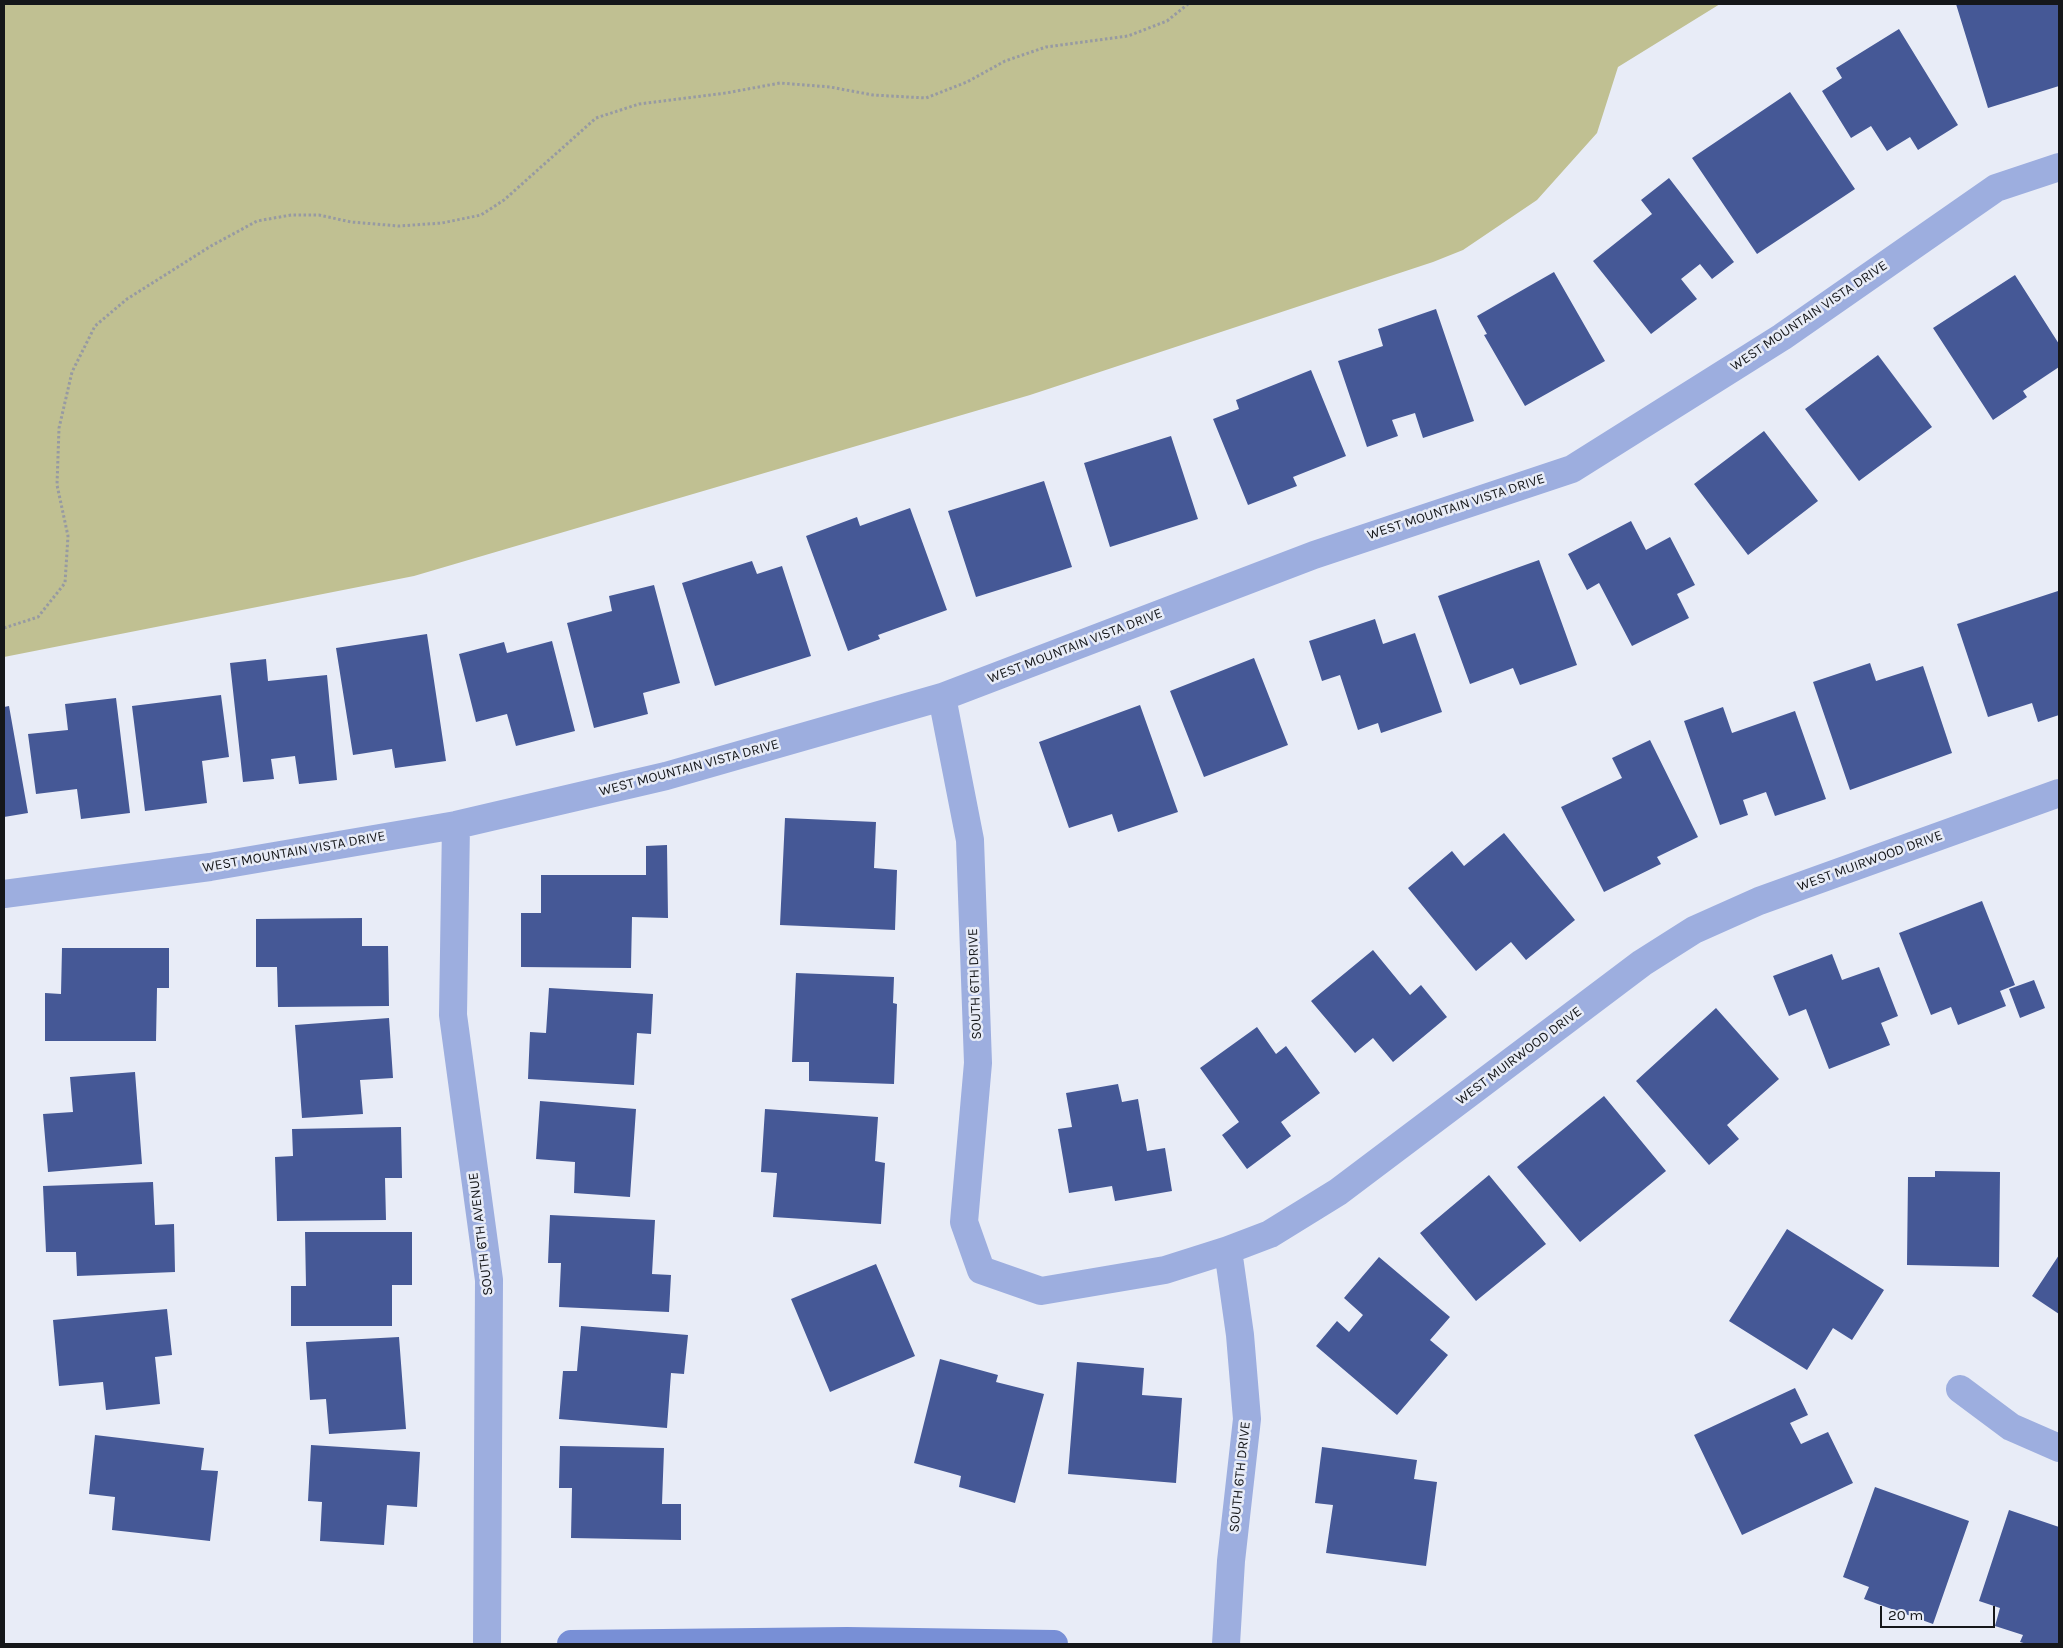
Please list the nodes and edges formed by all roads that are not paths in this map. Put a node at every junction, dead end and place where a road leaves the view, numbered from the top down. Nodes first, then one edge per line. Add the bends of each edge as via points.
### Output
1 (2059, 167) edge
2 (942, 697) junction
3 (2059, 793) edge
4 (456, 825) junction
5 (4, 894) edge
6 (1228, 1250) junction
7 (982, 1270) joint
8 (1960, 1390) dead end
9 (2059, 1448) edge
10 (487, 1644) edge
11 (571, 1644) edge
12 (1054, 1644) edge
13 (1226, 1644) edge

1 - 2 street, WEST MOUNTAIN VISTA DRIVE via 1996,188 1782,337 1572,469 1314,554
2 - 4 street, WEST MOUNTAIN VISTA DRIVE via 666,776
2 - 7 street, SOUTH 6TH DRIVE via 970,840 978,1063 964,1222
3 - 6 street, WEST MUIRWOOD DRIVE via 1759,901 1694,930 1642,963 1338,1192 1270,1234
4 - 5 street, WEST MOUNTAIN VISTA DRIVE via 210,867
4 - 10 street, SOUTH 6TH AVENUE via 453,1015 490,1280
6 - 7 street, WEST MUIRWOOD DRIVE via 1166,1270 1041,1292
6 - 13 street, SOUTH 6TH DRIVE via 1240,1334 1247,1419 1231,1561
8 - 9 street via 2011,1427
11 - 12 main road via 847,1641

